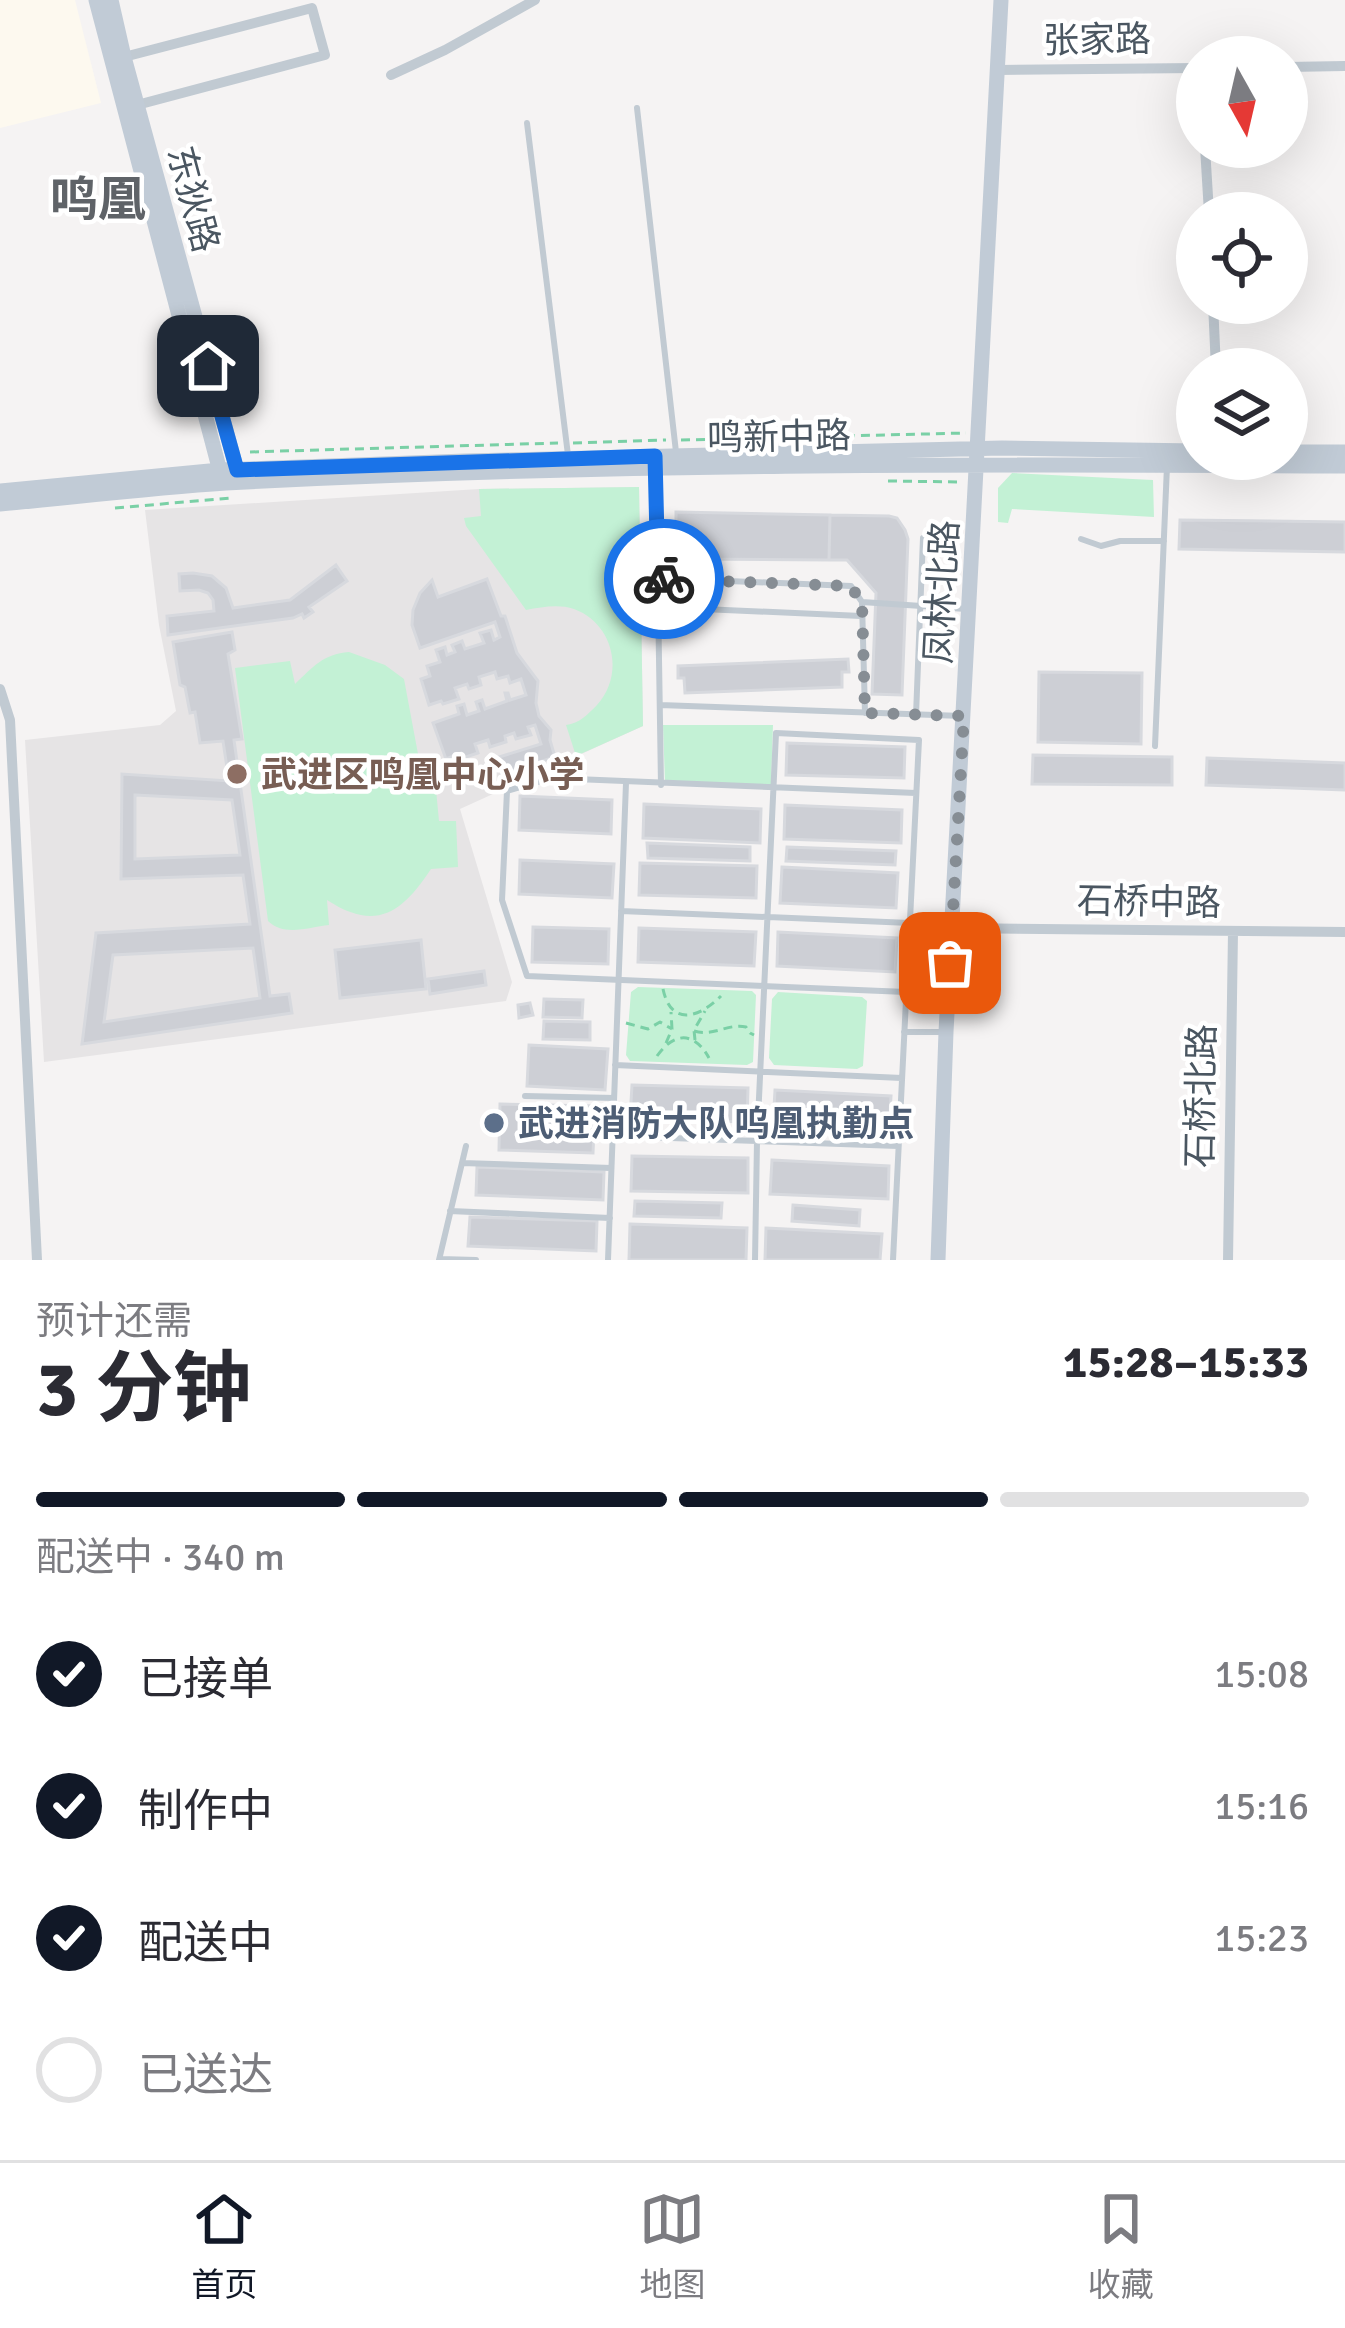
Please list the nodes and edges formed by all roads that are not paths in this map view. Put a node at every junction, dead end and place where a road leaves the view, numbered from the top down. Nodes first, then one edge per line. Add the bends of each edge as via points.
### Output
1 (95, 0) edge
2 (111, 0) edge
3 (535, 0) edge
4 (1001, 0) edge
5 (124, 57) junction
6 (1345, 66) edge
7 (1308, 67) edge
8 (1176, 68) edge
9 (998, 70) junction
10 (391, 75) dead end
11 (137, 105) junction
12 (638, 108) dead end
13 (527, 123) dead end
14 (1308, 452) edge
15 (1345, 452) edge
16 (676, 456) junction
17 (978, 456) junction
18 (1176, 456) edge
19 (568, 458) junction
20 (1167, 458) junction
21 (656, 462) junction
22 (1345, 466) edge
23 (230, 481) junction
24 (0, 491) edge
25 (0, 504) edge
26 (923, 538) dead end
27 (1081, 539) dead end
28 (1164, 541) junction
29 (658, 578) junction
30 (862, 602) junction
31 (920, 606) junction
32 (658, 608) junction
33 (970, 609) junction
34 (861, 616) junction
35 (0, 689) edge
36 (660, 705) junction
37 (865, 713) junction
38 (916, 715) junction
39 (964, 716) junction
40 (1155, 746) dead end
41 (626, 783) junction
42 (662, 784) junction
43 (773, 789) junction
44 (916, 793) junction
45 (621, 910) junction
46 (767, 917) junction
47 (910, 923) junction
48 (952, 928) junction
49 (1233, 932) junction
50 (1345, 932) edge
51 (619, 980) junction
52 (764, 986) junction
53 (906, 992) junction
54 (904, 1032) junction
55 (946, 1032) junction
56 (615, 1065) junction
57 (760, 1071) junction
58 (902, 1078) junction
59 (525, 1096) dead end
60 (614, 1098) junction
61 (613, 1136) junction
62 (757, 1141) junction
63 (466, 1146) dead end
64 (898, 1146) junction
65 (462, 1163) junction
66 (611, 1168) junction
67 (450, 1211) junction
68 (610, 1218) junction
69 (439, 1259) edge
70 (37, 1260) edge
71 (476, 1260) edge
72 (608, 1260) edge
73 (755, 1260) edge
74 (892, 1260) edge
75 (938, 1260) edge
76 (1228, 1260) edge

1 - 23 main road, 东狄路
2 - 5 main road, 东狄路
3 - 10 street
4 - 9 main road, 凤林北路
5 - 11 main road, 东狄路
5 - 11 street via 312,8 325,56
6 - 7 street
8 - 9 street, 张家路
9 - 17 main road, 凤林北路
11 - 23 main road, 东狄路
12 - 16 lane
13 - 19 lane
14 - 15 main road
16 - 17 main road, 鸣新中路
16 - 21 main road, 鸣新中路
17 - 20 main road, 鸣新中路
17 - 21 main road, 鸣新中路
17 - 33 main road, 凤林北路
18 - 20 main road, 鸣新中路
19 - 21 main road, 鸣新中路
19 - 23 main road, 鸣新中路
20 - 22 main road, 鸣新中路
20 - 28 lane
21 - 23 main road, 鸣新中路
21 - 29 lane
23 - 24 main road, 鸣新中路
23 - 25 main road, 鸣新中路
26 - 31 lane
27 - 28 lane
28 - 40 lane
29 - 30 lane via 850,586
29 - 32 lane
30 - 31 lane
30 - 34 lane
31 - 33 lane
31 - 38 lane
32 - 34 lane
32 - 36 lane
33 - 39 main road, 凤林北路
34 - 37 lane
35 - 70 street via 10,720
36 - 37 lane
36 - 42 lane
37 - 38 lane
38 - 39 lane
39 - 48 main road, 凤林北路
41 - 42 lane
41 - 45 lane
41 - 51 lane via 551,778 508,791 502,900 527,976
42 - 43 lane
43 - 44 lane
43 - 44 lane via 776,733 919,740
43 - 46 lane
44 - 47 lane
45 - 46 lane
45 - 51 lane
46 - 47 lane
46 - 52 lane
47 - 53 lane
48 - 49 street, 石桥中路
48 - 55 main road, 凤林北路
49 - 50 street, 石桥中路
49 - 76 street, 石桥北路
51 - 52 lane
51 - 56 lane
52 - 53 lane
52 - 57 lane
53 - 54 lane
54 - 55 lane
54 - 58 lane
55 - 75 main road, 凤林北路
56 - 57 lane
56 - 60 lane
57 - 58 lane
57 - 62 lane
58 - 64 lane
59 - 60 lane
60 - 61 lane
61 - 62 lane
61 - 66 lane
62 - 64 lane
62 - 73 lane
63 - 65 lane
64 - 74 lane
65 - 66 lane
65 - 67 lane
66 - 68 lane
67 - 68 lane
67 - 69 lane
68 - 72 lane
69 - 71 lane

